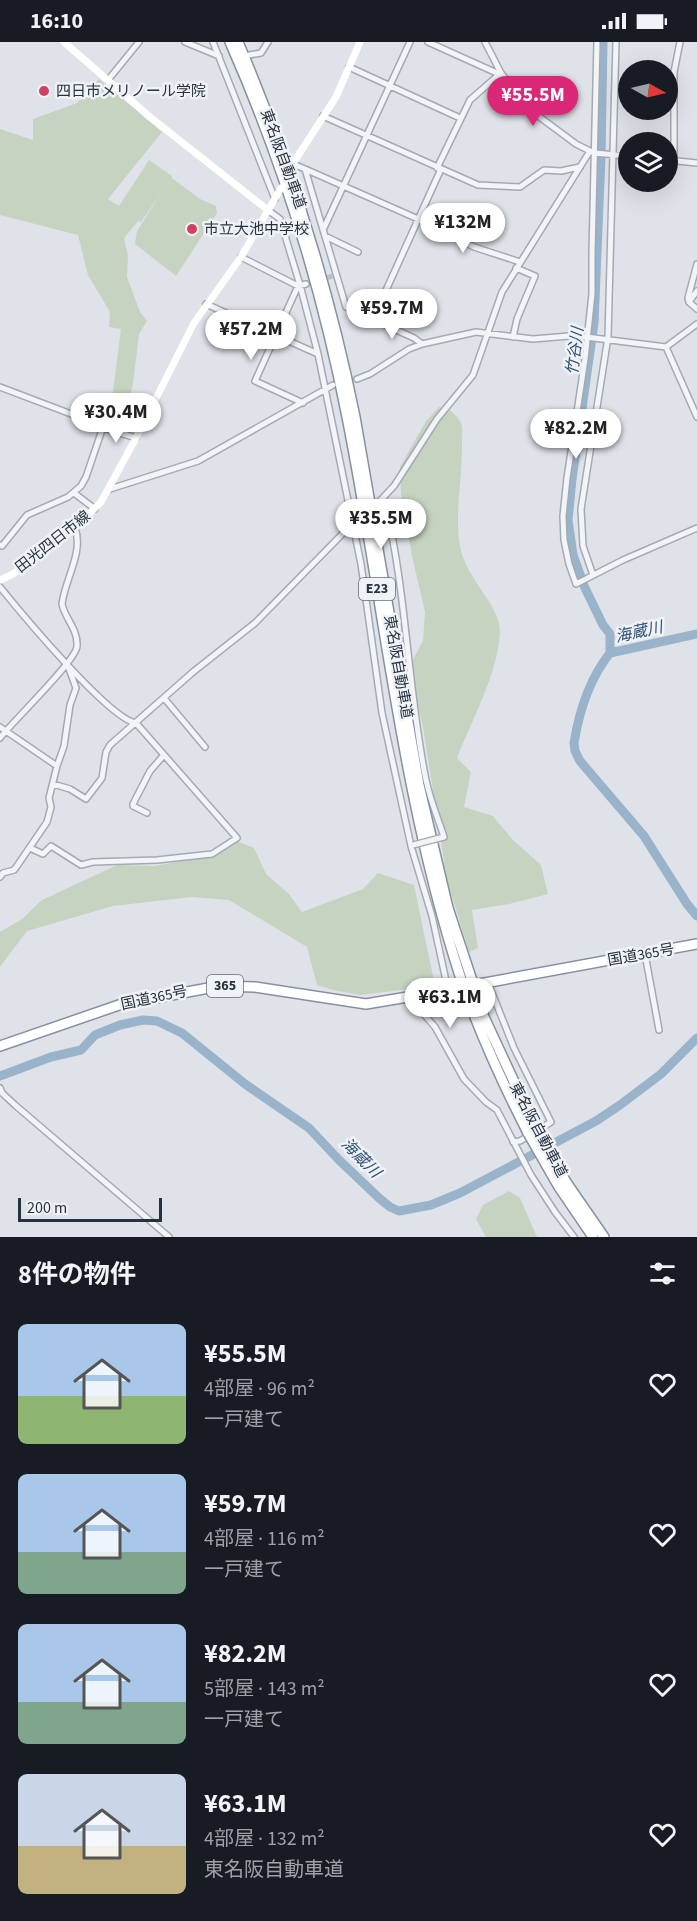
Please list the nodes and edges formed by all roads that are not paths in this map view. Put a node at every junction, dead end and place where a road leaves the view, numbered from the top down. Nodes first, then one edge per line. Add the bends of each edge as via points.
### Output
1 (64, 42) edge
2 (140, 42) edge
3 (185, 42) edge
4 (213, 42) edge
5 (230, 42) edge
6 (238, 42) edge
7 (268, 42) edge
8 (360, 42) edge
9 (410, 42) edge
10 (428, 42) edge
11 (485, 42) edge
12 (597, 42) edge
13 (616, 42) edge
14 (680, 42) edge
15 (249, 55) dead end
16 (219, 56) junction
17 (231, 63) dead end
18 (224, 66) junction
19 (349, 67) junction
20 (500, 74) junction
21 (108, 80) junction
22 (390, 85) junction
23 (323, 116) junction
24 (460, 118) junction
25 (671, 132) edge
26 (367, 136) junction
27 (594, 153) junction
28 (611, 154) junction
29 (618, 155) edge
30 (678, 161) edge
31 (697, 163) edge
32 (293, 164) joint
33 (580, 167) junction
34 (439, 168) junction
35 (305, 169) junction
36 (344, 185) junction
37 (281, 188) dead end
38 (275, 199) junction
39 (269, 211) junction
40 (418, 219) junction
41 (324, 233) junction
42 (358, 252) dead end
43 (241, 257) junction
44 (697, 264) edge
45 (518, 265) junction
46 (301, 285) junction
47 (697, 291) edge
48 (689, 302) junction
49 (206, 304) junction
50 (697, 309) edge
51 (373, 319) junction
52 (697, 324) edge
53 (487, 333) junction
54 (276, 335) junction
55 (513, 337) junction
56 (588, 338) junction
57 (606, 340) junction
58 (422, 344) junction
59 (666, 347) junction
60 (318, 354) junction
61 (357, 379) dead end
62 (333, 385) dead end
63 (0, 387) edge
64 (325, 391) junction
65 (303, 402) junction
66 (697, 417) edge
67 (103, 427) junction
68 (136, 438) junction
69 (110, 489) junction
70 (74, 494) junction
71 (384, 498) junction
72 (377, 504) dead end
73 (95, 509) junction
74 (356, 520) junction
75 (75, 528) junction
76 (697, 528) edge
77 (0, 545) edge
78 (592, 576) junction
79 (0, 580) edge
80 (0, 587) edge
81 (67, 665) junction
82 (164, 698) junction
83 (136, 723) junction
84 (3, 729) edge
85 (0, 738) edge
86 (205, 747) dead end
87 (164, 755) junction
88 (57, 766) junction
89 (53, 784) junction
90 (147, 813) dead end
91 (412, 845) junction
92 (30, 848) junction
93 (1, 873) edge
94 (697, 944) edge
95 (645, 954) junction
96 (483, 983) joint
97 (452, 990) joint
98 (409, 997) junction
99 (659, 1030) dead end
100 (0, 1046) edge
101 (0, 1088) edge
102 (532, 1131) junction
103 (513, 1142) junction
104 (563, 1185) junction
105 (169, 1237) edge
106 (574, 1237) edge
107 (593, 1237) edge
108 (603, 1237) edge

1 - 21 main road
2 - 21 street
3 - 16 street
4 - 16 street
5 - 102 highway, 東名阪自動車道 / E23 via 290,200 325,316 348,419 411,787 444,921 475,1018 504,1086
6 - 102 highway, 東名阪自動車道 / E23 via 298,197 344,359 419,785 448,908 484,1017
7 - 15 street via 261,53
8 - 19 main road
9 - 22 street
10 - 20 street
11 - 20 street
12 - 27 street
13 - 28 street
14 - 25 street via 674,72
16 - 18 street
17 - 18 street
18 - 38 street
19 - 22 street
19 - 23 main road
20 - 24 street via 470,100
20 - 27 street via 528,108
21 - 39 main road
22 - 24 street
22 - 26 street
23 - 26 street
23 - 32 main road
24 - 34 street
26 - 34 street
26 - 36 street
27 - 28 street
27 - 33 street
27 - 56 street
28 - 29 street
28 - 57 street
30 - 31 street
32 - 35 street
33 - 34 street via 544,170 520,187 478,185
33 - 45 street
34 - 40 street
35 - 36 street
35 - 41 street
36 - 40 street
36 - 41 street
37 - 38 main road, 田光四日市線
38 - 39 main road, 田光四日市線
39 - 43 main road, 田光四日市線
39 - 46 street via 280,219
40 - 45 street
40 - 51 street
41 - 42 street
41 - 51 street via 346,307
43 - 46 street
43 - 49 main road, 田光四日市線
44 - 48 street
45 - 53 street via 502,292
45 - 55 street via 535,276
46 - 54 street
46 - 60 street
47 - 48 street
48 - 50 street
49 - 54 street
49 - 68 main road, 田光四日市線
51 - 58 street
52 - 59 street
53 - 55 street
53 - 58 street
53 - 71 street via 468,382
54 - 60 street
54 - 65 street via 255,381
55 - 56 street
56 - 57 street
56 - 78 street via 563,516 564,540 576,584
57 - 59 street
57 - 78 street via 581,510 583,546
58 - 61 street
59 - 66 street
60 - 64 street
62 - 64 street
63 - 67 street
64 - 65 street
64 - 74 street
65 - 69 street via 198,461
67 - 68 street
67 - 70 street via 86,477
68 - 69 main road, 田光四日市線
69 - 73 main road, 田光四日市線
70 - 73 street
70 - 77 street via 27,515
71 - 72 street
71 - 91 street, bridge via 401,588 426,780 444,837
73 - 75 main road, 田光四日市線
74 - 82 street via 255,623
74 - 91 street via 382,713
75 - 79 main road, 田光四日市線
75 - 81 street via 76,550 62,603 75,628 78,645
76 - 78 street
80 - 81 street
81 - 83 street via 116,713
81 - 84 street
81 - 88 street via 76,688
82 - 83 street
82 - 86 street
83 - 87 street
83 - 89 street via 106,752 102,778 86,799
84 - 85 street
84 - 88 street
87 - 90 street via 150,771 133,804
87 - 92 street via 237,838 212,854 81,865 51,846 43,854
88 - 89 street
89 - 92 street via 51,811
91 - 97 street
92 - 93 street via 14,870
94 - 95 highway, 国道365号
95 - 96 highway, 国道365号
95 - 99 street
96 - 103 street via 551,1122
97 - 98 highway, 国道365号 / 365
98 - 100 highway, 国道365号 / 365 via 355,1003 255,987 219,986 119,1005
98 - 103 street via 435,1027 464,1079 497,1110
101 - 105 street
102 - 104 highway, 東名阪自動車道 / E23, bridge
103 - 106 street
104 - 107 highway, 東名阪自動車道 / E23
104 - 108 highway, 東名阪自動車道 / E23

